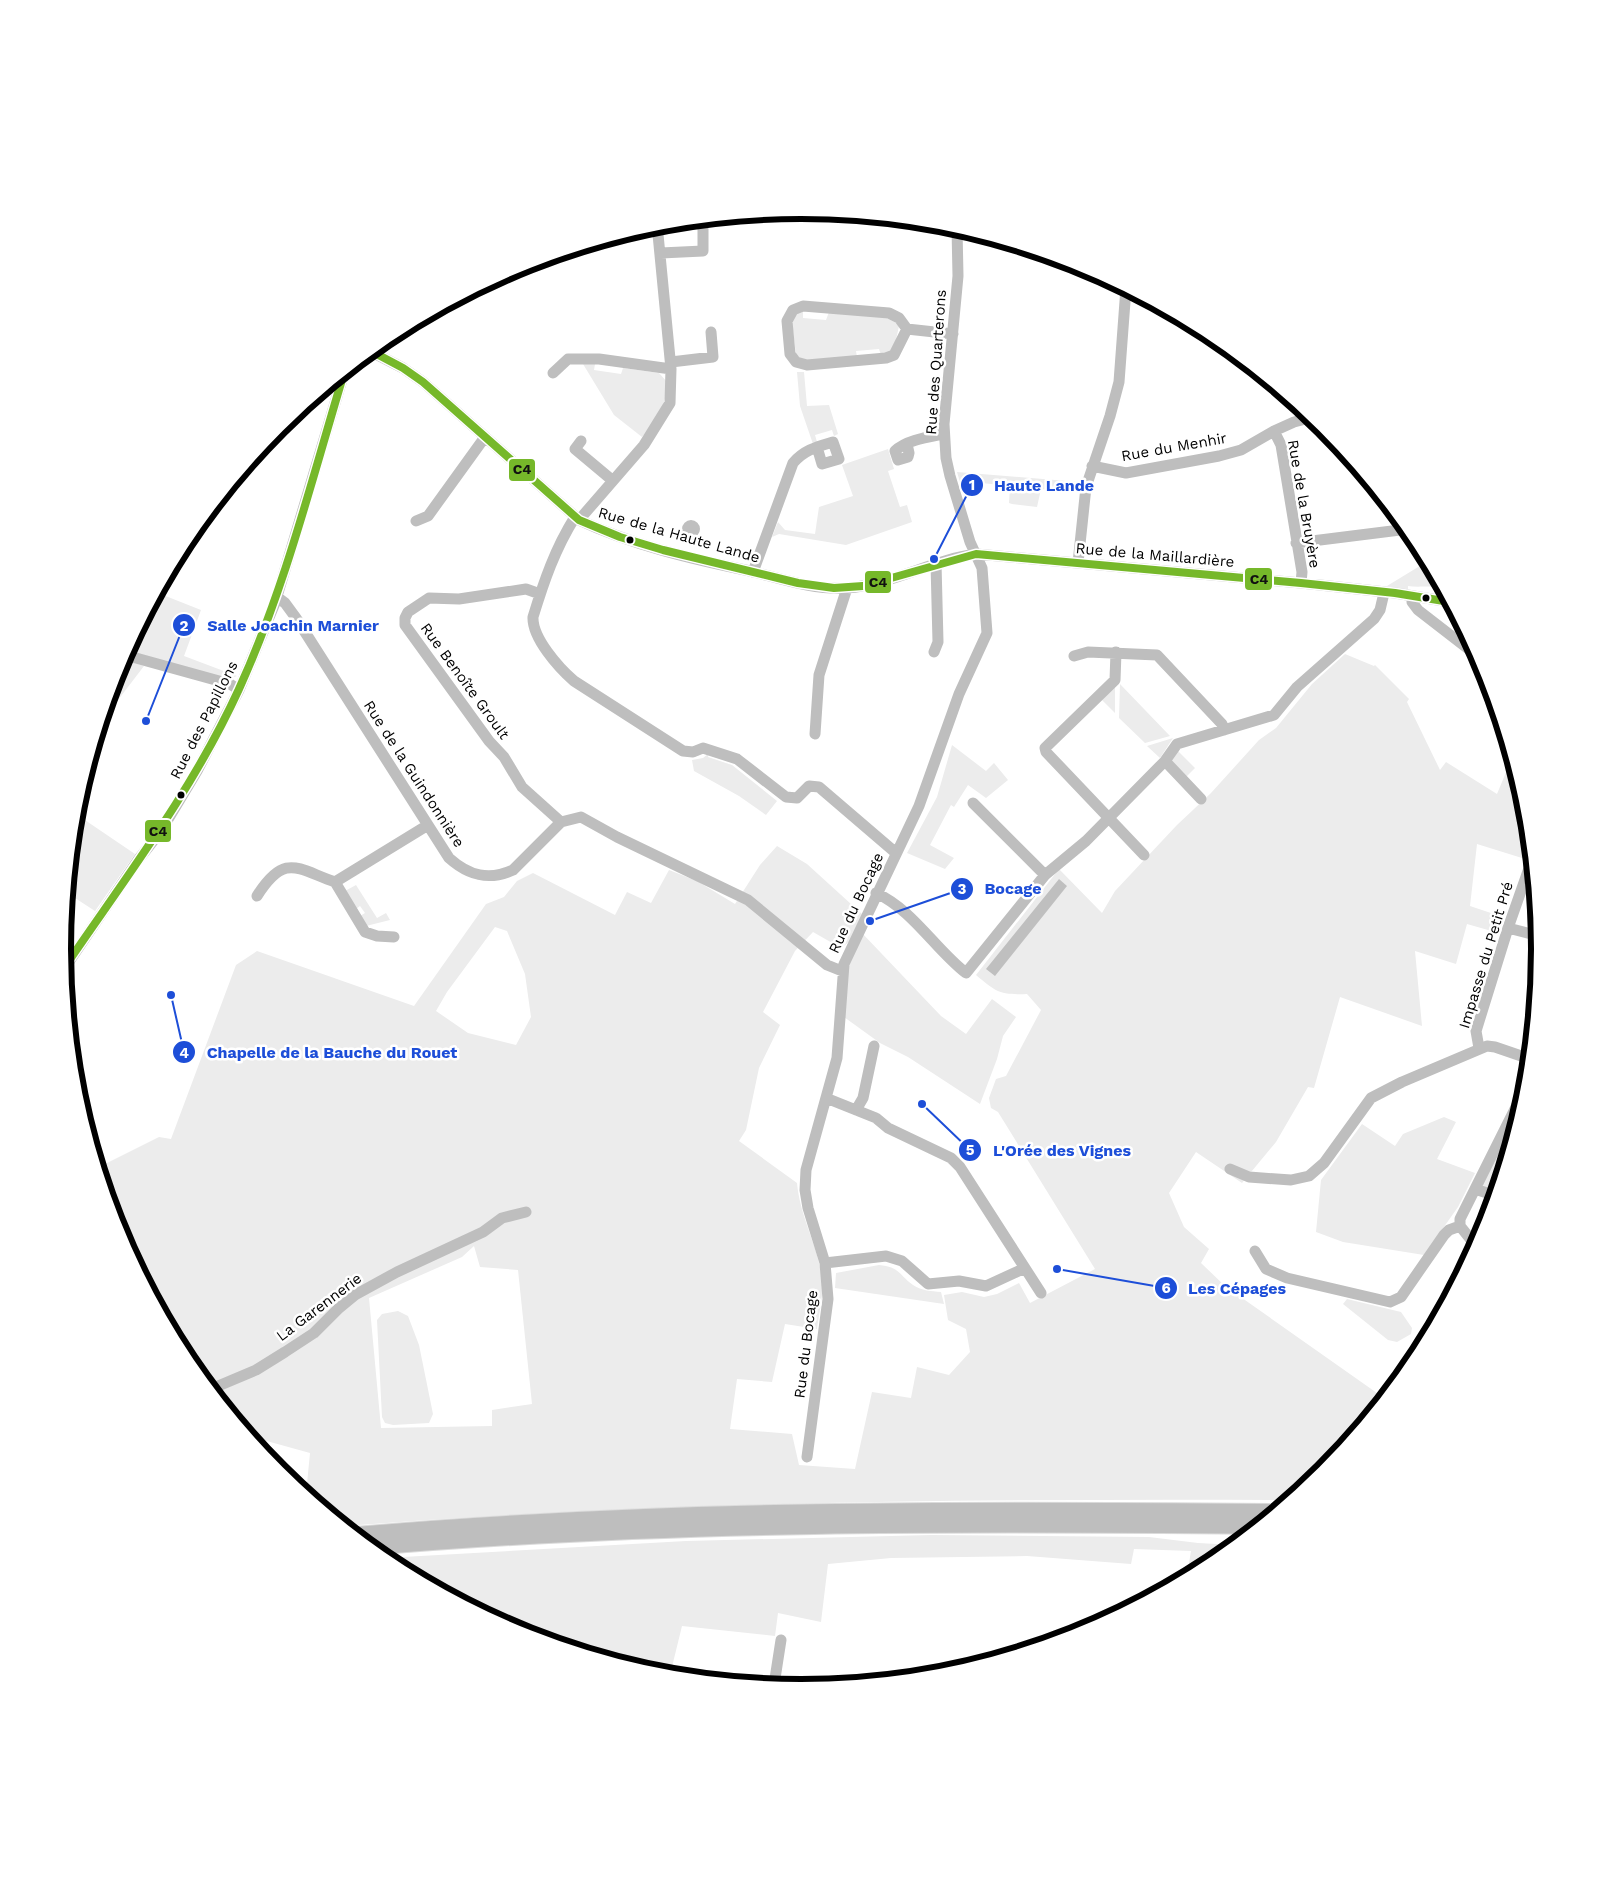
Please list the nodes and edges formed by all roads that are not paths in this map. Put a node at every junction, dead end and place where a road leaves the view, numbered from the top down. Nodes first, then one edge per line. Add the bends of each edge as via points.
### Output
1 (703, 229) dead end
2 (659, 233) edge
3 (958, 236) edge
4 (661, 253) junction
5 (1125, 295) edge
6 (906, 329) junction
7 (711, 332) dead end
8 (953, 334) junction
9 (378, 355) edge
10 (671, 366) junction
11 (553, 373) dead end
12 (341, 383) edge
13 (1304, 419) edge
14 (1274, 431) junction
15 (944, 434) junction
16 (485, 437) junction
17 (581, 441) dead end
18 (906, 444) dead end
19 (817, 447) dead end
20 (1092, 466) junction
21 (612, 480) junction
22 (577, 519) junction
23 (416, 521) dead end
24 (1400, 530) edge
25 (1296, 543) junction
26 (976, 554) junction
27 (1078, 563) junction
28 (936, 564) junction
29 (752, 572) junction
30 (1302, 583) junction
31 (847, 588) junction
32 (1384, 593) junction
33 (540, 594) junction
34 (1412, 596) junction
35 (277, 597) junction
36 (1443, 601) edge
37 (1465, 646) edge
38 (934, 652) dead end
39 (1116, 652) junction
40 (1074, 656) dead end
41 (133, 657) edge
42 (239, 690) junction
43 (1224, 730) junction
44 (814, 734) dead end
45 (1165, 761) junction
46 (1201, 799) dead end
47 (973, 803) dead end
48 (1109, 818) junction
49 (561, 822) junction
50 (428, 825) junction
51 (896, 853) junction
52 (1144, 855) dead end
53 (1528, 872) edge
54 (1045, 875) junction
55 (334, 882) junction
56 (876, 893) junction
57 (258, 896) dead end
58 (1508, 928) junction
59 (1531, 934) edge
60 (394, 937) dead end
61 (71, 958) edge
62 (842, 971) junction
63 (874, 1046) dead end
64 (1479, 1048) junction
65 (1524, 1057) edge
66 (826, 1098) junction
67 (856, 1110) junction
68 (1509, 1129) edge
69 (1230, 1169) dead end
70 (1474, 1189) junction
71 (1489, 1194) edge
72 (526, 1212) dead end
73 (1460, 1226) junction
74 (1471, 1239) edge
75 (1255, 1251) dead end
76 (825, 1263) junction
77 (1025, 1268) junction
78 (1042, 1293) dead end
79 (217, 1387) edge
80 (806, 1457) dead end
81 (1266, 1512) edge
82 (1062, 1524) junction
83 (1249, 1526) edge
84 (366, 1534) edge
85 (382, 1546) edge
86 (391, 1552) edge
87 (781, 1640) dead end
88 (775, 1678) edge

1 - 4 street via 703,251
2 - 4 street
3 - 8 street, Rue des Quarterons
4 - 10 street
5 - 20 street via 1119,382
6 - 6 street via 899,318 889,313 803,306 793,310 787,321 790,354 796,362 807,366 886,358 894,355
6 - 8 street
7 - 10 street via 713,357
8 - 15 street, Rue des Quarterons
9 - 16 street, Rue de la Haute Lande via 423,382
10 - 11 street via 568,359
10 - 21 street via 670,403 644,445
12 - 35 street, Rue des Papillons
13 - 14 street, Rue du Menhir
14 - 20 street, Rue du Menhir via 1241,450 1174,465 1126,473
14 - 25 street, Rue de la Bruyère via 1281,445
15 - 18 street
15 - 26 street, Rue des Quarterons via 950,476
16 - 22 street, Rue de la Haute Lande
16 - 23 street via 428,516
17 - 21 street via 575,450
19 - 29 street via 803,452 793,463
20 - 27 street via 1086,487
21 - 22 street
22 - 29 street, Rue de la Haute Lande via 620,537
22 - 33 street via 560,541
24 - 25 street
25 - 30 street, Rue de la Bruyère
26 - 27 street, Rue de la Maillardière
26 - 28 street, Rue de la Haute Lande
26 - 51 street, Rue du Bocage via 982,568 987,633 957,699 920,806
27 - 30 street, Rue de la Maillardière
28 - 31 street, Rue de la Haute Lande
28 - 38 street via 938,642
29 - 31 street, Rue de la Haute Lande via 814,587
30 - 32 street, Rue de la Maillardière
31 - 44 street via 820,675
32 - 34 street, Rue de la Maillardière
32 - 43 street via 1374,619 1297,686 1274,715
33 - 49 street, Rue Benoîte Groult via 526,589 458,599 429,598 408,612 405,625 489,742 504,757 522,787
33 - 51 street via 532,626 562,670 574,681 683,751 703,748 737,759 786,797 797,798 809,786 819,786
34 - 36 street, Rue de la Maillardière
34 - 37 street via 1414,606
35 - 42 street, Rue des Papillons
35 - 50 street, Rue de la Guindonnière via 296,618
39 - 40 street via 1088,652
39 - 43 street via 1157,655 1222,724
39 - 48 street via 1115,680 1045,748
41 - 42 street via 230,684
42 - 61 street, Rue des Papillons via 197,772 166,823
43 - 45 street via 1177,744
45 - 46 street
45 - 48 street
47 - 54 street
48 - 52 street
48 - 54 street via 1078,849
49 - 50 street, Rue de la Guindonnière via 513,870 491,877 460,868 449,858
49 - 62 street via 582,817 748,900 827,965
50 - 55 street
51 - 56 street, Rue du Bocage
53 - 58 street, Impasse du Petit Pré
54 - 56 street via 966,973 911,919
55 - 57 street via 299,867 288,866 266,882
55 - 60 street via 365,932
56 - 62 street, Rue du Bocage
58 - 59 street
58 - 64 street, Impasse du Petit Pré via 1476,1030
62 - 66 street, Rue du Bocage via 837,1058
63 - 67 street via 863,1098
64 - 65 street via 1495,1047
64 - 69 street via 1371,1098 1324,1163 1309,1176 1291,1180 1249,1178
66 - 67 street
66 - 76 street, Rue du Bocage via 806,1170 805,1190
67 - 77 street via 952,1158
68 - 70 street
70 - 71 street
70 - 73 street
72 - 79 street, La Garennerie via 502,1218 483,1232 397,1272 355,1296 314,1333 286,1352 256,1370
73 - 74 street
73 - 75 street via 1444,1235 1401,1296 1390,1302 1287,1278 1266,1269
76 - 77 street via 886,1256 902,1261 928,1284 959,1281 982,1287
76 - 80 street, Rue du Bocage via 828,1299
77 - 78 street
81 - 84 highway via 885,1510 714,1514
82 - 83 highway
82 - 85 highway via 717,1528
82 - 86 highway via 1027,1530 715,1534
87 - 88 street

